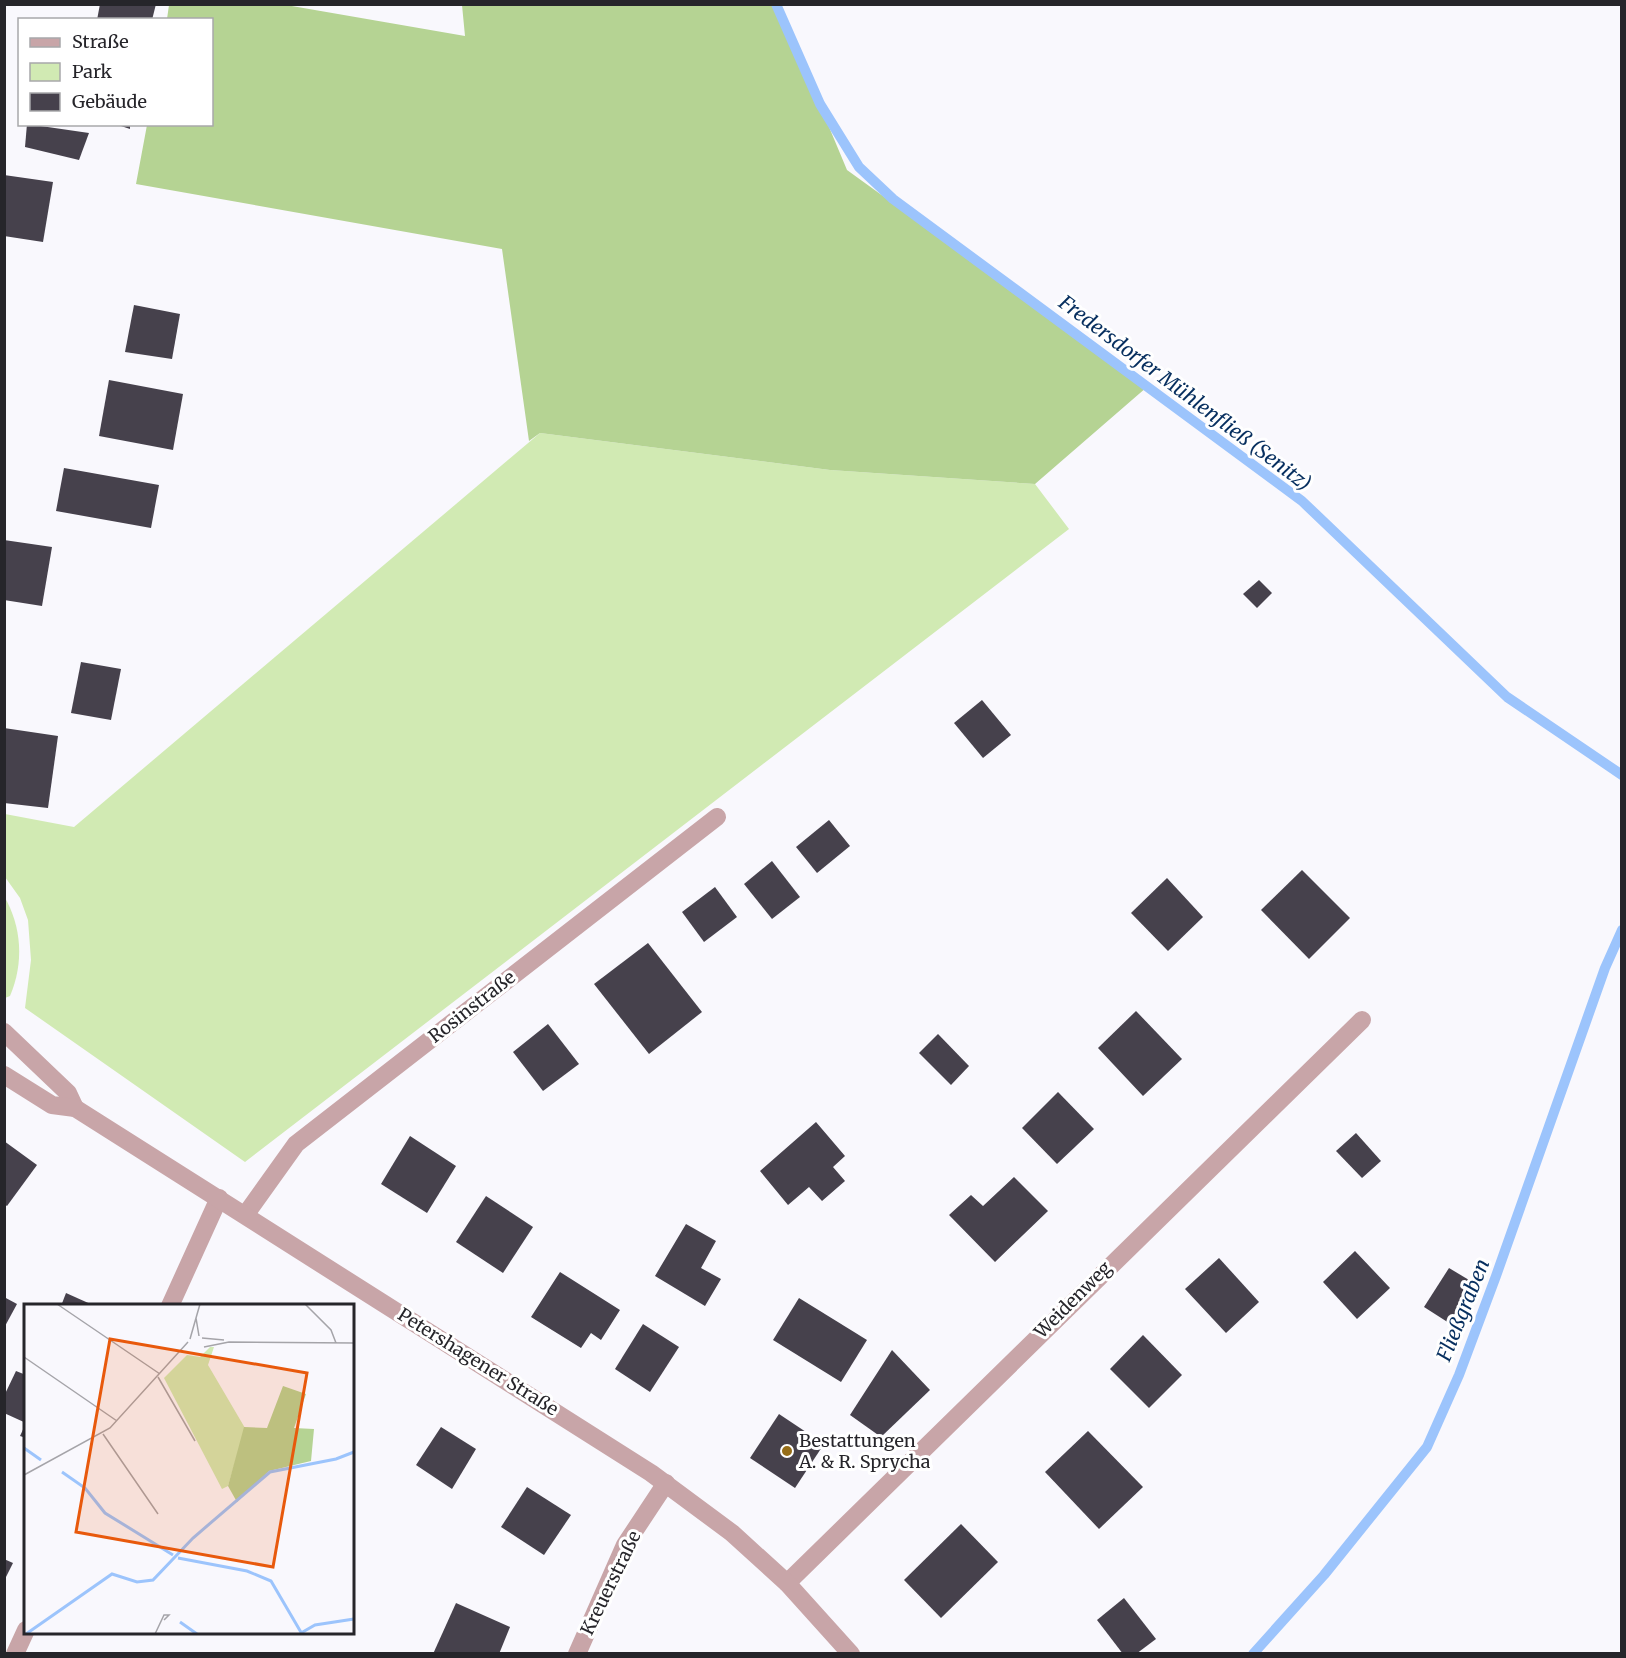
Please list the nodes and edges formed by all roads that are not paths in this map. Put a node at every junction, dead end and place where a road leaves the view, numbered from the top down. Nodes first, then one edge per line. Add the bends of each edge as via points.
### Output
1 (717, 817) dead end
2 (1362, 1020) dead end
3 (4, 1032) edge
4 (4, 1075) edge
5 (75, 1108) junction
6 (219, 1198) junction
7 (246, 1214) junction
8 (171, 1304) edge
9 (666, 1484) junction
10 (787, 1583) junction
11 (24, 1634) edge
12 (15, 1653) edge
13 (577, 1653) edge
14 (850, 1653) edge

1 - 7 street, Rosinstraße via 296,1144
2 - 10 street, Weidenweg
3 - 5 street, Petershagener Straße via 68,1093
4 - 5 street, Petershagener Straße via 52,1105
5 - 6 street, Petershagener Straße
6 - 7 street, Petershagener Straße
6 - 8 street
7 - 9 street, Petershagener Straße
9 - 10 street, Petershagener Straße via 732,1533
9 - 13 street, Kreuerstraße via 625,1545
10 - 14 street, Petershagener Straße
11 - 12 street

